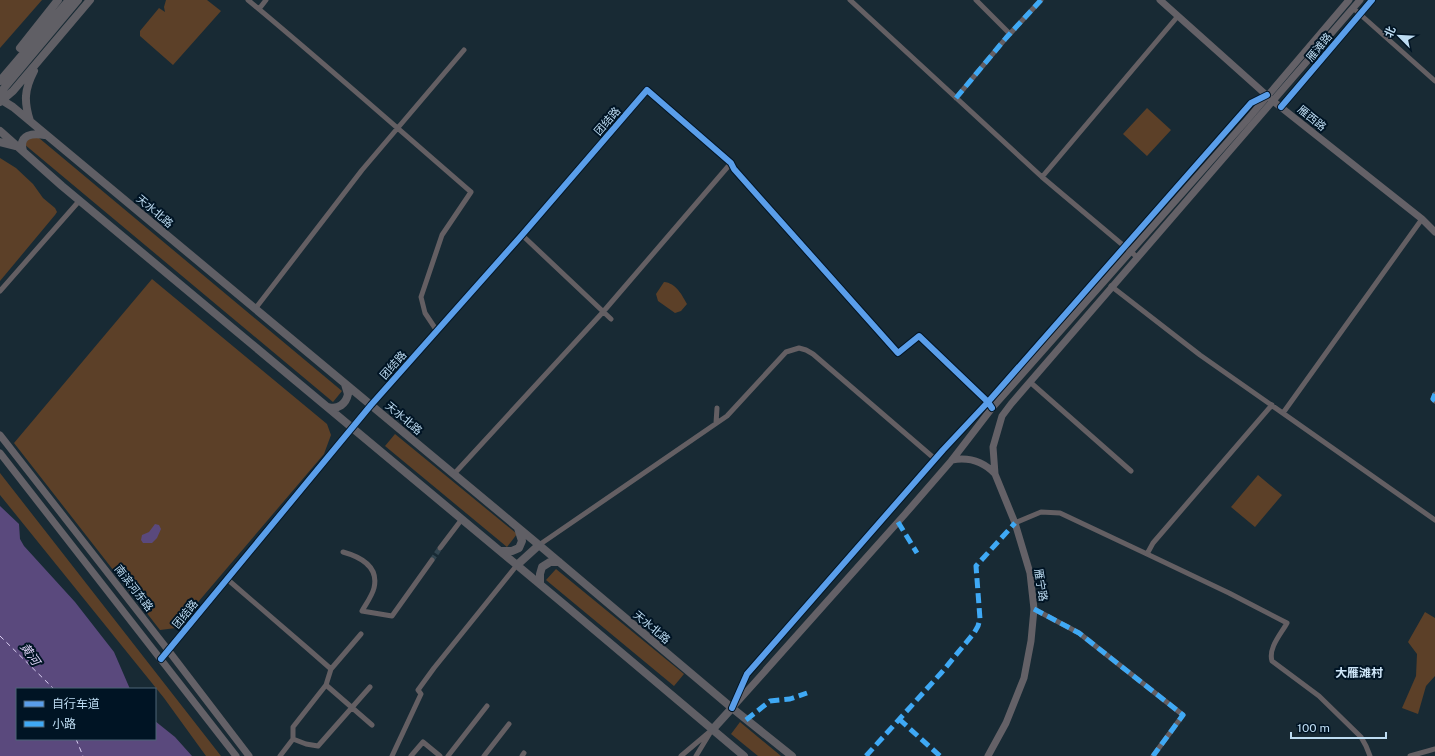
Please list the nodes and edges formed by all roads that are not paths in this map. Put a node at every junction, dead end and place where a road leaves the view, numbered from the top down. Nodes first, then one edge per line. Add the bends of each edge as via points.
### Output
1 (56, 0) edge
2 (69, 0) edge
3 (78, 0) edge
4 (90, 0) edge
5 (248, 0) edge
6 (266, 0) edge
7 (850, 0) edge
8 (976, 0) edge
9 (1041, 0) edge
10 (1160, 0) edge
11 (1349, 0) edge
12 (1360, 0) edge
13 (1372, 0) edge
14 (1353, 8) junction
15 (259, 9) junction
16 (1360, 14) junction
17 (1178, 16) junction
18 (1010, 34) junction
19 (464, 50) dead end
20 (39, 62) junction
21 (0, 75) edge
22 (0, 81) edge
23 (1435, 81) edge
24 (647, 90) joint
25 (1267, 95) junction
26 (0, 98) edge
27 (956, 98) junction
28 (1273, 101) junction
29 (1281, 107) junction
30 (31, 122) junction
31 (397, 128) junction
32 (0, 131) edge
33 (46, 135) junction
34 (0, 142) edge
35 (21, 149) junction
36 (731, 163) junction
37 (1042, 177) junction
38 (80, 200) junction
39 (1422, 219) junction
40 (1435, 232) edge
41 (522, 236) junction
42 (1126, 246) junction
43 (1134, 254) junction
44 (1112, 286) junction
45 (0, 292) edge
46 (255, 309) junction
47 (603, 312) junction
48 (610, 318) dead end
49 (437, 331) junction
50 (1030, 382) junction
51 (345, 384) junction
52 (1435, 394) edge
53 (1435, 401) edge
54 (371, 405) junction
55 (990, 405) junction
56 (1272, 405) junction
57 (327, 406) junction
58 (718, 408) dead end
59 (1283, 413) junction
60 (1002, 416) joint
61 (716, 423) junction
62 (352, 428) junction
63 (0, 435) edge
64 (0, 453) edge
65 (935, 459) junction
66 (952, 460) junction
67 (1131, 470) dead end
68 (454, 474) junction
69 (995, 474) junction
70 (462, 519) junction
71 (1435, 520) edge
72 (1014, 523) junction
73 (518, 528) junction
74 (539, 545) junction
75 (440, 548) tunnel mouth
76 (501, 551) junction
77 (343, 552) dead end
78 (1147, 554) junction
79 (432, 560) tunnel mouth
80 (559, 562) junction
81 (517, 565) junction
82 (226, 580) junction
83 (540, 584) junction
84 (1034, 609) junction
85 (361, 634) dead end
86 (168, 650) junction
87 (161, 659) junction
88 (331, 669) junction
89 (326, 685) junction
90 (370, 687) dead end
91 (487, 706) dead end
92 (352, 707) junction
93 (732, 708) junction
94 (509, 724) dead end
95 (372, 725) dead end
96 (713, 729) junction
97 (293, 739) junction
98 (1435, 749) edge
99 (236, 756) edge
100 (249, 756) edge
101 (280, 756) edge
102 (392, 756) edge
103 (411, 756) edge
104 (440, 756) edge
105 (448, 756) edge
106 (484, 756) edge
107 (681, 756) edge
108 (696, 756) edge
109 (744, 756) edge
110 (792, 756) edge
111 (988, 756) edge
112 (1152, 756) edge
113 (1370, 756) edge
114 (1410, 756) edge

1 - 21 main road
2 - 22 main road
3 - 26 main road
4 - 20 main road
5 - 15 street
6 - 15 street
7 - 27 street
8 - 18 street
9 - 18 street
10 - 17 main road, 雁西路
11 - 25 main road, 雁滩路
12 - 14 main road, 雁滩路
13 - 16 street, 雁滩路
14 - 16 street
14 - 28 main road, 雁滩路
15 - 31 street
16 - 23 street
16 - 29 street, 雁滩路
17 - 25 main road, 雁西路
17 - 37 street
18 - 27 street
19 - 31 street
20 - 26 main road via 13,92
20 - 30 main road via 25,97
24 - 36 street
24 - 41 main road, 团结路
25 - 28 main road, 雁西路
25 - 42 street via 1251,103
25 - 43 main road, 雁滩路
26 - 30 main road, 天水北路
27 - 37 street
28 - 29 main road, 雁西路
28 - 43 main road, 雁滩路
29 - 39 main road, 雁西路
30 - 33 main road, 天水北路
31 - 46 street
31 - 49 street via 471,192 442,235 421,297 425,314
32 - 35 main road
33 - 35 main road via 28,135
33 - 46 main road, 天水北路
34 - 35 main road
35 - 38 main road
36 - 47 street
36 - 55 street via 898,353 920,336
37 - 42 street
38 - 45 street
38 - 57 main road
39 - 40 main road, 雁西路
39 - 59 street
41 - 47 street
41 - 49 main road, 团结路
42 - 43 street
42 - 55 street
43 - 44 main road, 雁滩路
43 - 55 main road, 雁滩路
44 - 50 main road, 雁滩路
44 - 56 street via 1200,355
46 - 51 main road, 天水北路
47 - 48 street
47 - 68 street
49 - 54 main road, 团结路
50 - 60 main road, 雁滩路
50 - 67 street
51 - 54 main road, 天水北路
51 - 57 main road via 348,394 344,403 334,408
52 - 53 street
54 - 62 main road, 团结路
54 - 68 main road, 天水北路
55 - 65 street
55 - 66 main road, 雁滩路
56 - 59 street
56 - 78 street via 1153,542
57 - 62 main road
58 - 61 street
59 - 71 street
60 - 69 main road, 雁宁路 via 993,447
61 - 65 street via 727,416 782,355 799,348 813,354
61 - 74 street
62 - 70 main road
62 - 82 main road, 团结路
63 - 86 main road, 南滨河东路
64 - 87 main road, 南滨河东路
65 - 93 street via 747,674
66 - 69 main road via 976,461
66 - 93 main road, 雁滩路
68 - 73 main road, 天水北路
69 - 72 main road, 雁宁路
70 - 75 street
70 - 76 main road
72 - 78 street via 1041,512 1060,513
72 - 84 main road, 雁宁路 via 1030,573
73 - 74 main road, 天水北路
73 - 76 main road via 522,541 519,548 512,552
74 - 80 main road, 天水北路
74 - 81 main road
76 - 81 main road
77 - 79 street via 362,559 371,567 375,579 373,590 362,611 392,616
78 - 113 street via 1287,623 1271,650 1272,661 1319,696 1361,737
80 - 83 main road via 550,562 542,567
80 - 93 main road, 天水北路
81 - 83 main road
81 - 102 street via 418,690 421,694
82 - 86 main road, 团结路
82 - 88 street
83 - 96 main road
84 - 111 main road, 雁宁路 via 1024,678 1006,723
84 - 112 street via 1080,633 1183,715
85 - 88 street
86 - 87 main road, 团结路
86 - 100 main road, 南滨河东路
87 - 99 main road, 南滨河东路
88 - 89 street
89 - 92 street
89 - 97 street via 293,727
90 - 92 street
91 - 105 street
92 - 95 street
92 - 97 street via 318,746
93 - 96 main road
93 - 110 main road, 天水北路
94 - 106 street
96 - 107 street
96 - 108 street
96 - 109 main road
97 - 101 street
98 - 114 street
103 - 104 street via 422,742

